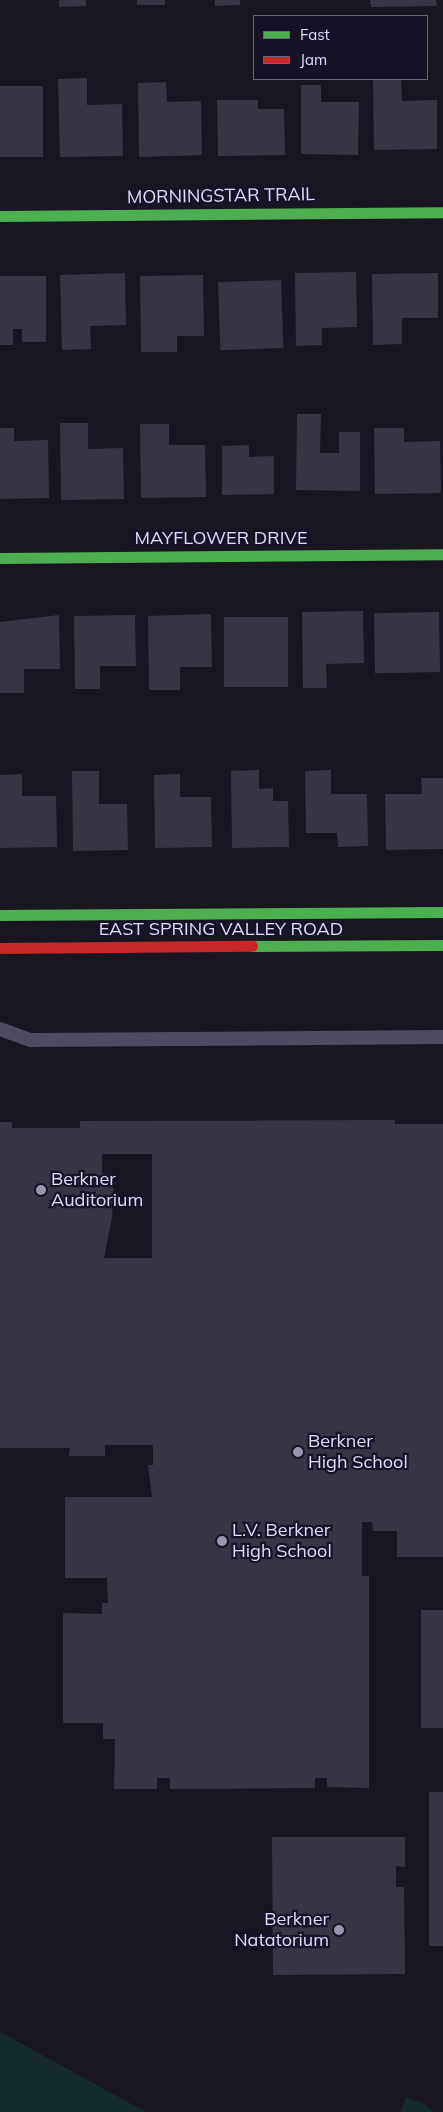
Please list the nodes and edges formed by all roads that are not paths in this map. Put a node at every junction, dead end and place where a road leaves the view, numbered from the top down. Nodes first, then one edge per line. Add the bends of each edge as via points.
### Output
1 (443, 212) edge
2 (0, 216) edge
3 (443, 554) edge
4 (0, 558) edge
5 (443, 912) edge
6 (0, 915) edge
7 (443, 945) edge
8 (0, 948) edge
9 (0, 1029) edge
10 (443, 1036) edge

1 - 2 street, MORNINGSTAR TRAIL
3 - 4 street, MAYFLOWER DRIVE
5 - 6 street, EAST SPRING VALLEY ROAD
7 - 8 street, EAST SPRING VALLEY ROAD
9 - 10 lane via 31,1040

